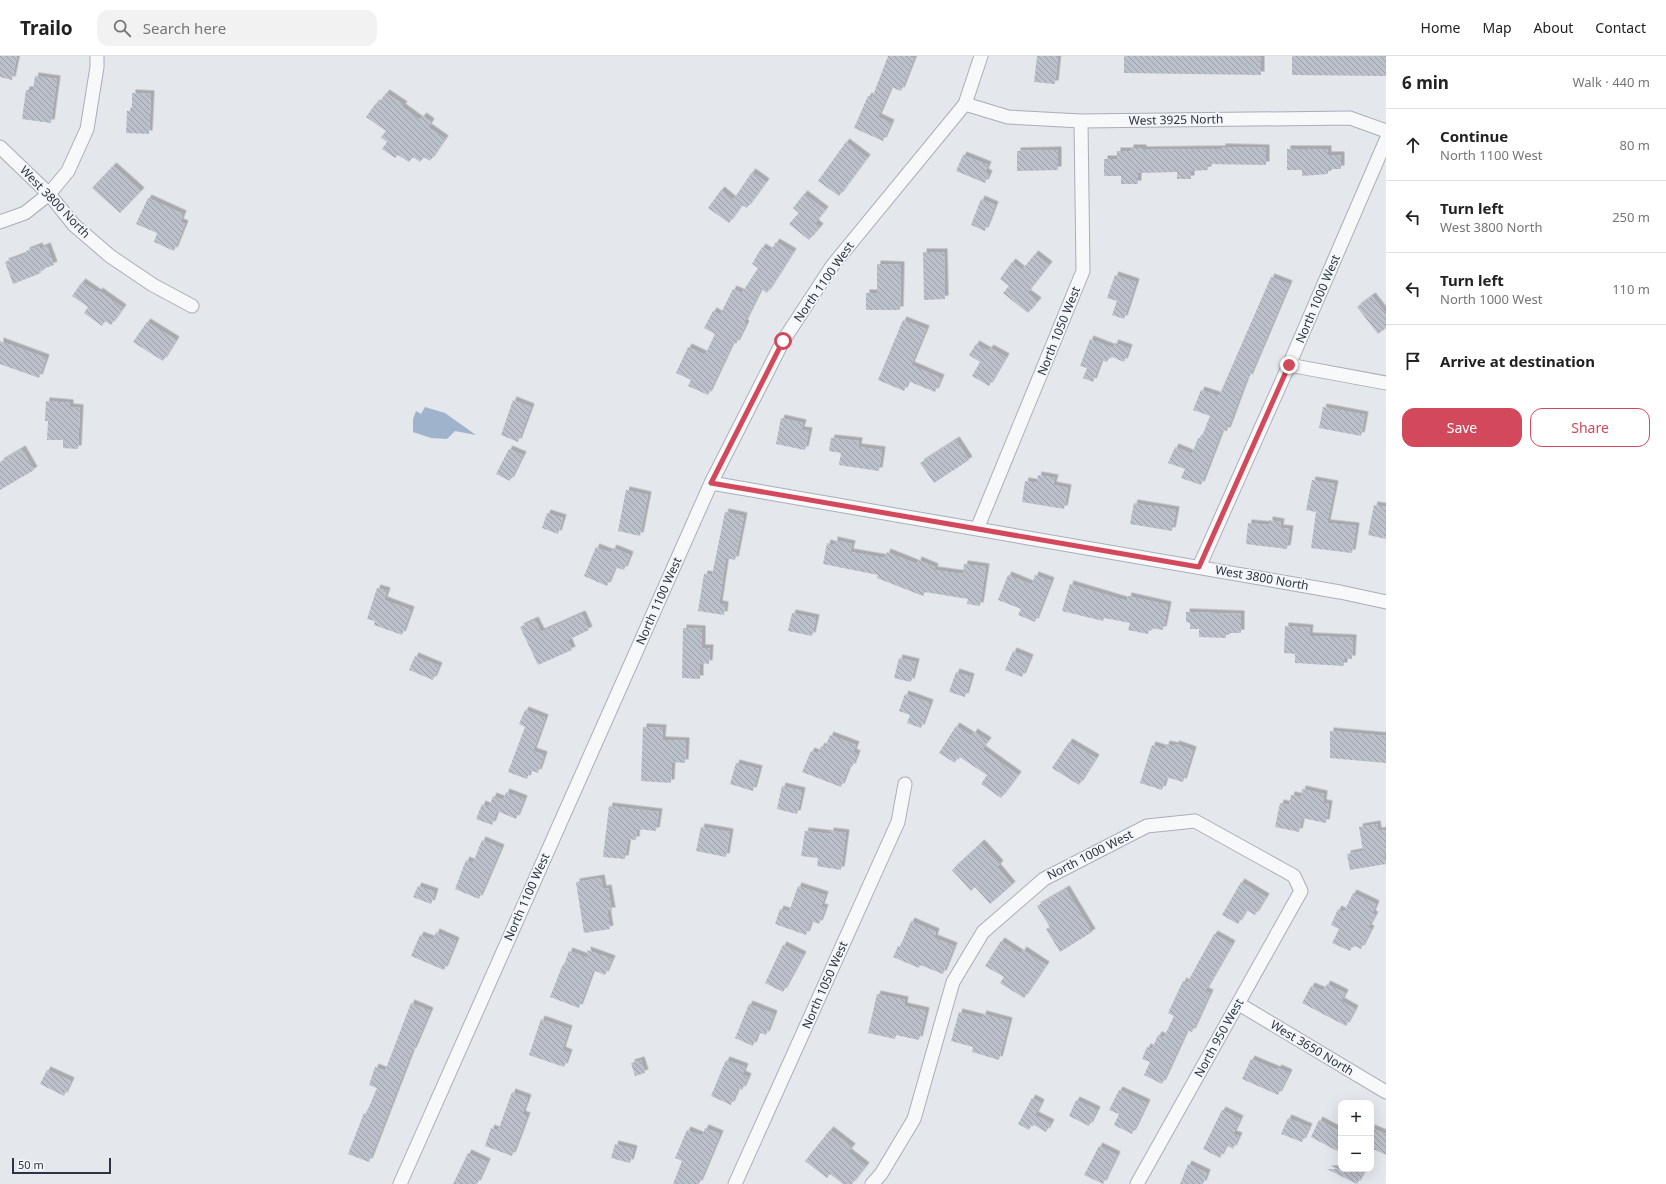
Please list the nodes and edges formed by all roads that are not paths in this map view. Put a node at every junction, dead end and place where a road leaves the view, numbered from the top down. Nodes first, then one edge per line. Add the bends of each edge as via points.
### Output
1 (97, 56) edge
2 (982, 56) edge
3 (965, 104) junction
4 (1081, 121) junction
5 (1386, 131) edge
6 (1386, 140) edge
7 (0, 148) edge
8 (49, 194) junction
9 (0, 222) edge
10 (192, 306) dead end
11 (1289, 365) junction
12 (1386, 383) edge
13 (711, 483) junction
14 (977, 529) junction
15 (1199, 567) junction
16 (1386, 602) edge
17 (905, 784) dead end
18 (1301, 891) joint
19 (1238, 1004) junction
20 (1386, 1092) edge
21 (400, 1184) edge
22 (735, 1184) edge
23 (872, 1184) edge
24 (1137, 1184) edge

1 - 8 street via 87,129 68,170
2 - 3 street, North 1100 West
3 - 4 street, West 3925 North via 1008,117
3 - 13 street, North 1100 West via 832,266 783,341
4 - 5 street, West 3925 North via 1350,118
4 - 14 street, North 1050 West via 1083,271
6 - 11 street, North 1000 West
7 - 8 street, West 3800 North
8 - 9 street via 25,213
8 - 10 street, West 3800 North via 74,225 110,256 153,285
11 - 12 street
11 - 15 street, North 1000 West
13 - 14 street, West 3800 North
13 - 21 street, North 1100 West
14 - 15 street, West 3800 North
15 - 16 street, West 3800 North
17 - 22 street, North 1050 West via 898,822
18 - 19 street, North 950 West
18 - 23 street, North 1000 West via 1294,876 1195,821 1147,826 1044,879 983,932 953,982 914,1119 881,1174
19 - 20 street, West 3650 North
19 - 24 street, North 950 West

